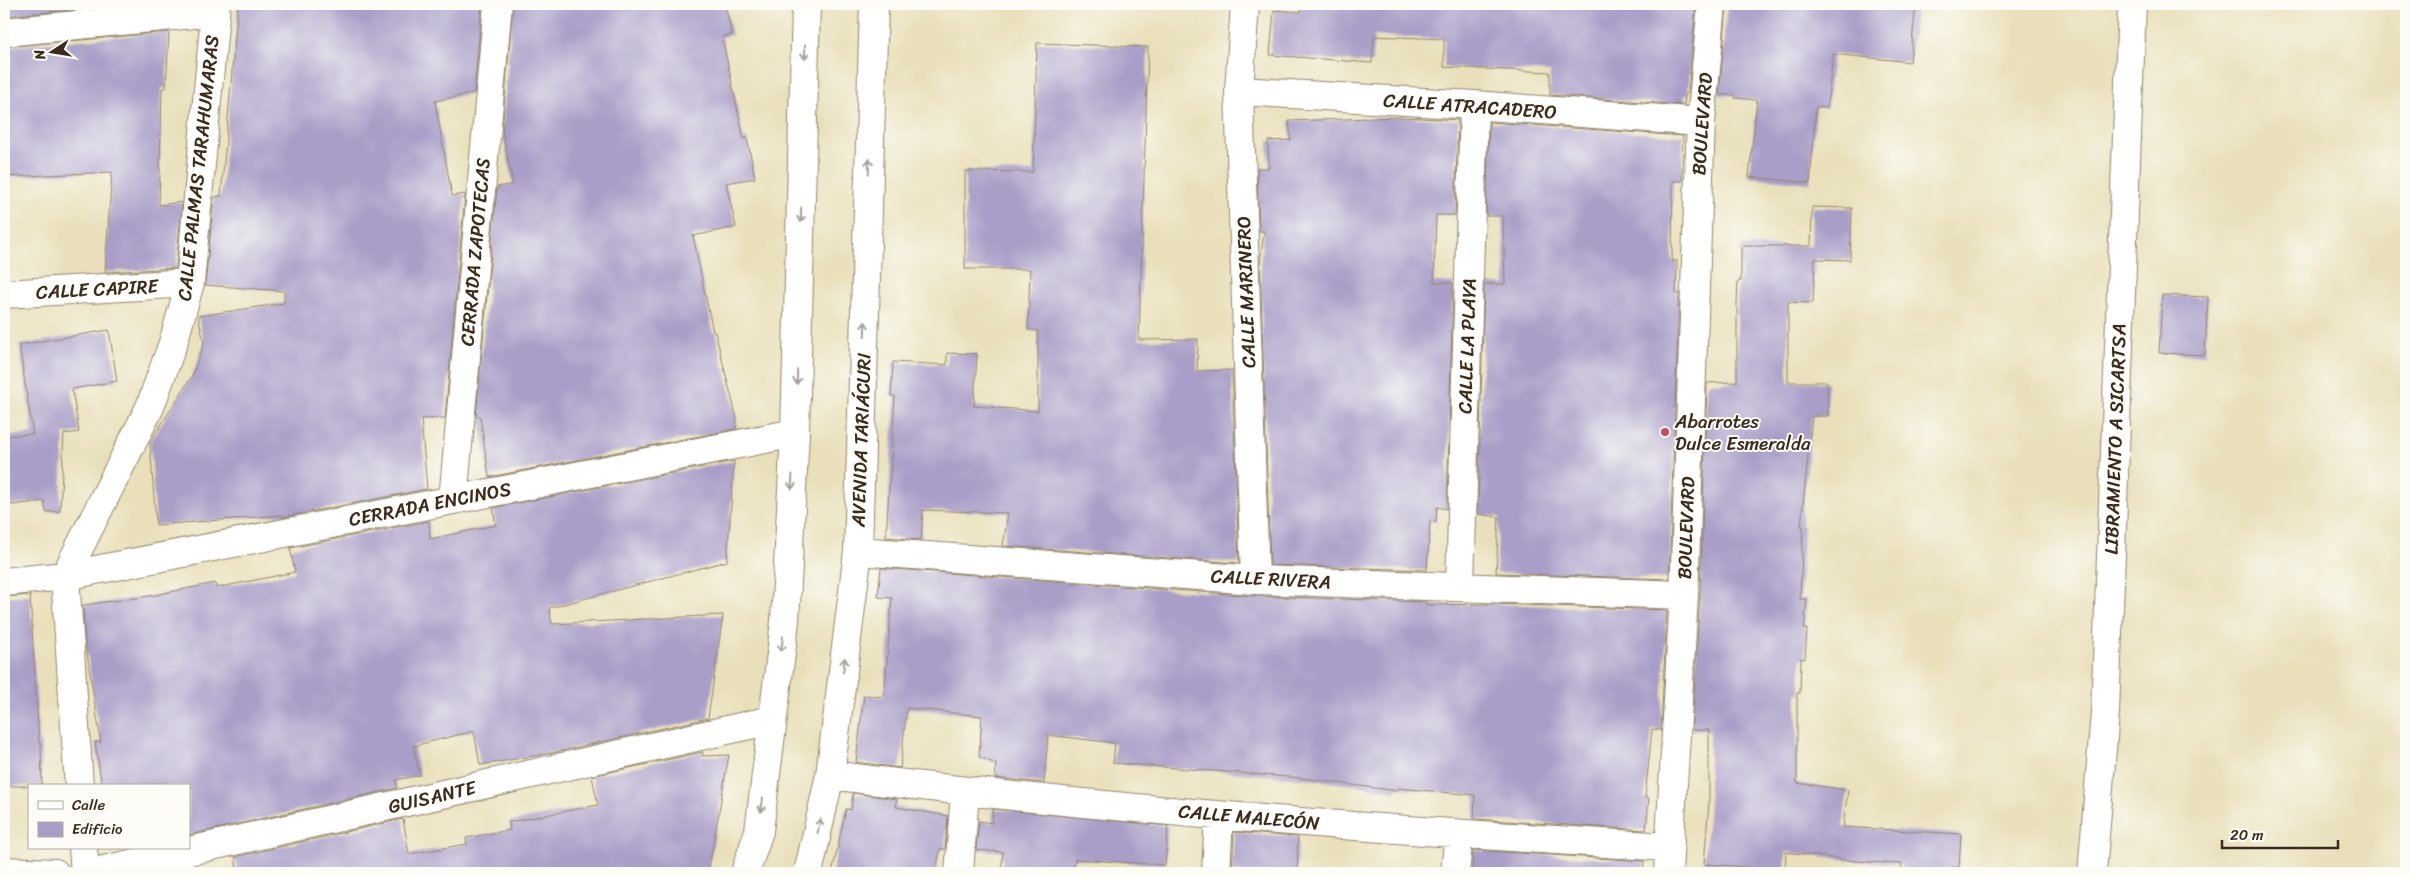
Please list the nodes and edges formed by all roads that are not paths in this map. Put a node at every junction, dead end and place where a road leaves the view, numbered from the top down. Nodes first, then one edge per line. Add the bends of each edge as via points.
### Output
1 (498, 4) edge
2 (806, 4) edge
3 (874, 4) edge
4 (1246, 4) edge
5 (1712, 4) edge
6 (2132, 4) edge
7 (215, 8) edge
8 (4, 32) edge
9 (1239, 91) junction
10 (1474, 105) junction
11 (1701, 122) junction
12 (190, 283) junction
13 (4, 294) edge
14 (795, 433) junction
15 (453, 500) junction
16 (858, 551) junction
17 (65, 576) junction
18 (1255, 580) junction
19 (4, 582) edge
20 (1460, 586) junction
21 (1684, 596) junction
22 (772, 720) junction
23 (830, 775) junction
24 (79, 784) edge
25 (965, 792) junction
26 (1219, 814) junction
27 (1459, 834) junction
28 (1669, 846) junction
29 (83, 850) edge
30 (4, 871) edge
31 (55, 873) edge
32 (85, 873) edge
33 (91, 873) edge
34 (745, 873) edge
35 (808, 873) edge
36 (959, 873) edge
37 (1216, 873) edge
38 (1455, 873) edge
39 (1668, 873) edge
40 (2092, 873) edge

1 - 15 street, CERRADA ZAPOTECAS
2 -> 14 street
16 -> 3 street, AVENIDA TARIÁCURI
4 - 9 street, CALLE MARINERO
5 - 11 street, BOULEVARD
6 - 40 street, LIBRAMIENTO A SICARTSA via 2105,713
7 - 8 street
7 - 12 street, CALLE PALMAS TARAHUMARAS
9 - 10 street, CALLE ATRACADERO
9 - 18 street, CALLE MARINERO
10 - 11 street, CALLE ATRACADERO
10 - 20 street, CALLE LA PLAYA
11 - 21 street, BOULEVARD
12 - 13 street, CALLE CAPIRE
12 - 17 street, CALLE PALMAS TARAHUMARAS via 150,407
14 - 15 street, CERRADA ENCINOS
14 -> 22 street via 785,621
15 - 17 street, CERRADA ENCINOS
16 - 18 street, CALLE RIVERA
23 -> 16 street, AVENIDA TARIÁCURI
17 - 19 street, CERRADA ENCINOS
17 - 24 street
18 - 20 street, CALLE RIVERA
20 - 21 street, CALLE RIVERA
21 - 28 street, BOULEVARD
22 - 33 street, GUISANTE
22 -> 34 street via 759,831
23 - 25 street, CALLE MALECÓN
35 -> 23 street, AVENIDA TARIÁCURI
25 - 26 street, CALLE MALECÓN
25 - 36 street
26 - 27 street, CALLE MALECÓN
26 - 37 street
27 - 28 street, CALLE MALECÓN
27 - 38 street
28 - 39 street, BOULEVARD
29 - 32 street
30 - 31 street

